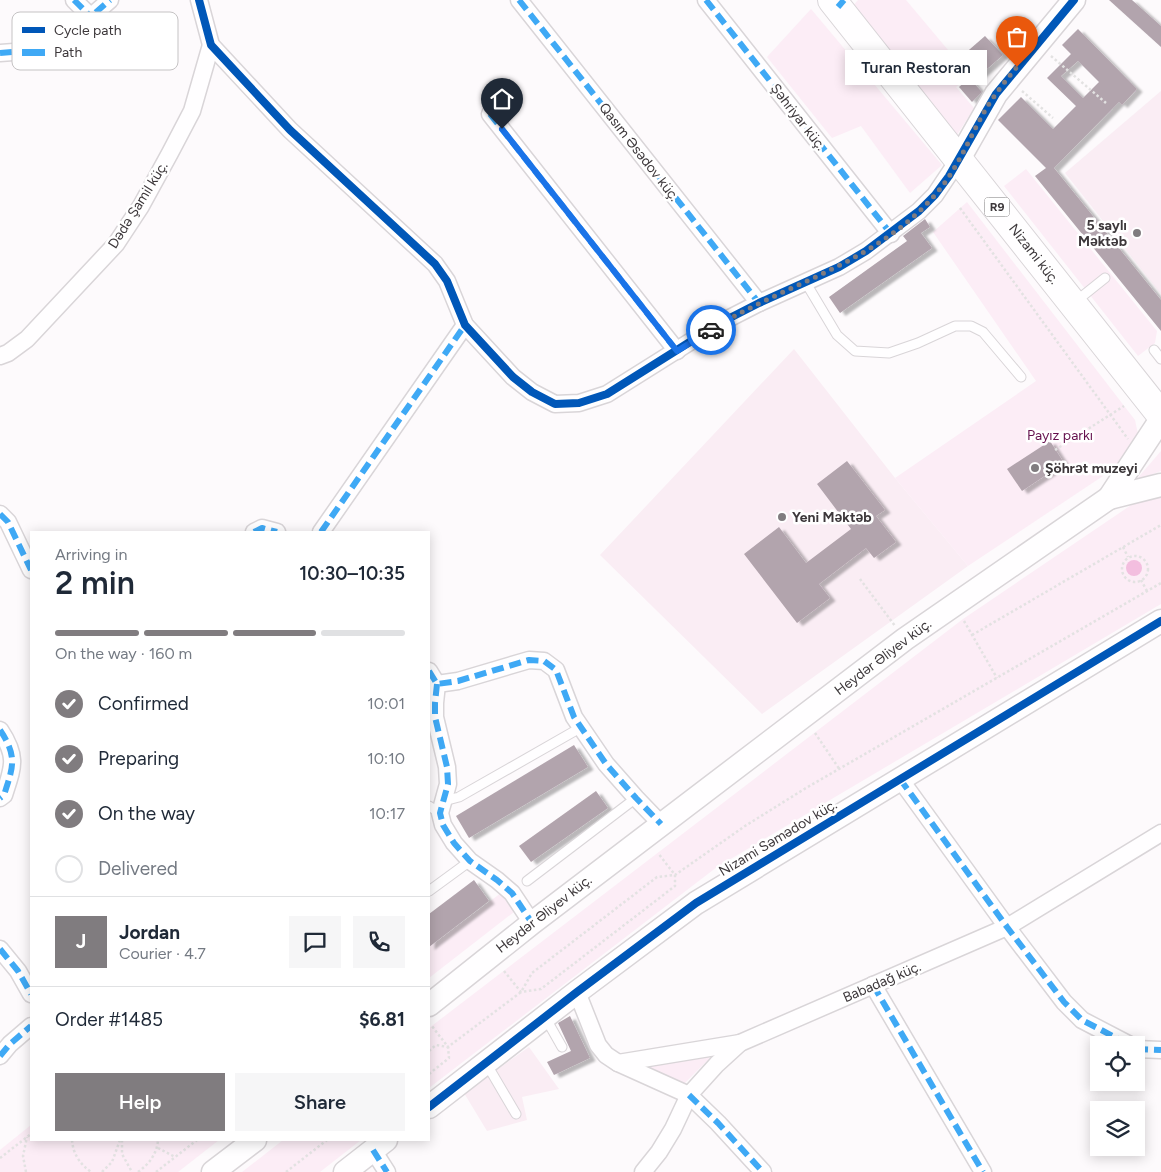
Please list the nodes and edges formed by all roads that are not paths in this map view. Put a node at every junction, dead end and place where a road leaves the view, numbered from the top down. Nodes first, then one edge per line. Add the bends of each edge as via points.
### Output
1 (74, 0) edge
2 (110, 0) edge
3 (199, 0) edge
4 (519, 0) edge
5 (706, 0) edge
6 (1074, 0) edge
7 (838, 2) edge
8 (86, 12) edge
9 (97, 12) edge
10 (211, 45) junction
11 (490, 114) dead end
12 (959, 159) junction
13 (891, 234) junction
14 (1105, 278) dead end
15 (806, 282) junction
16 (759, 303) junction
17 (1073, 303) junction
18 (465, 326) junction
19 (1154, 350) dead end
20 (677, 351) junction
21 (0, 356) edge
22 (1161, 359) edge
23 (1021, 377) dead end
24 (1161, 415) edge
25 (1161, 419) edge
26 (1161, 485) edge
27 (1109, 498) junction
28 (0, 514) edge
29 (256, 531) edge
30 (274, 531) edge
31 (322, 531) edge
32 (30, 568) edge
33 (1161, 621) edge
34 (433, 677) edge
35 (580, 728) junction
36 (0, 730) edge
37 (900, 779) junction
38 (0, 798) edge
39 (636, 798) junction
40 (438, 807) edge
41 (661, 824) junction
42 (1161, 833) edge
43 (470, 861) junction
44 (527, 881) dead end
45 (430, 890) edge
46 (532, 923) junction
47 (1007, 928) junction
48 (0, 949) edge
49 (873, 985) junction
50 (30, 992) edge
51 (577, 992) junction
52 (430, 1016) edge
53 (545, 1017) junction
54 (30, 1027) edge
55 (1113, 1036) edge
56 (740, 1043) junction
57 (562, 1048) dead end
58 (1145, 1049) edge
59 (1161, 1050) edge
60 (0, 1056) edge
61 (486, 1062) junction
62 (618, 1064) junction
63 (690, 1095) junction
64 (430, 1106) edge
65 (516, 1114) dead end
66 (254, 1141) edge
67 (380, 1145) edge
68 (213, 1172) edge
69 (345, 1172) edge
70 (387, 1172) edge
71 (643, 1172) edge
72 (763, 1172) edge
73 (983, 1172) edge

1 - 8 street
2 - 9 street
3 - 10 street
4 - 16 street, Qasım Əsədov küç.
5 - 13 street, Şəhriyar küç.
6 - 12 street via 1007,79 986,109
7 - 12 highway, Nizami küç. / R9
10 - 18 street via 290,130 435,264 447,281
10 - 21 street, Dədə Şamil küç. via 192,111 116,244 28,339
11 - 20 street
12 - 13 street via 935,195
12 - 17 highway, Nizami küç. / R9
13 - 15 street via 859,255
14 - 17 lane
15 - 16 street
15 - 23 lane via 837,335 854,351 889,353 955,326 971,326 983,332
16 - 20 street
17 - 24 highway, Nizami küç. / R9
18 - 20 street via 513,377 555,404 579,403 606,394
18 - 31 street
19 - 22 lane
25 - 27 street
26 - 27 street
27 - 41 street, Heydər Əliyev küç. via 905,640
28 - 32 street via 8,522
29 - 30 street via 262,528
33 - 37 street, Nizami Səmədov küç.
34 - 35 street via 458,681 529,660 544,661 556,670
34 - 40 street via 435,717 448,784
35 - 39 street
35 - 40 lane
36 - 38 street via 9,744 13,768
37 - 47 street
37 - 51 street, Nizami Səmədov küç. via 696,903
39 - 41 street
39 - 44 lane
40 - 43 street via 443,825
41 - 46 street, Heydər Əliyev küç.
42 - 47 street, Babadağ küç.
43 - 45 lane
43 - 46 street via 512,894
46 - 52 street, Heydər Əliyev küç.
47 - 49 street, Babadağ küç.
47 - 55 street via 1064,1002 1082,1020
48 - 50 street
49 - 56 street, Babadağ küç.
49 - 73 street
51 - 53 street, Nizami Səmədov küç.
51 - 62 street via 598,1046
53 - 57 lane
53 - 61 street, Nizami Səmədov küç.
54 - 60 street
56 - 62 street
56 - 63 street, Babadağ küç.
58 - 59 street
61 - 64 street, Nizami Səmədov küç.
61 - 65 lane
62 - 63 street
63 - 71 street, Babadağ küç. via 659,1152
63 - 72 street
66 - 68 street
67 - 69 street
67 - 70 street

